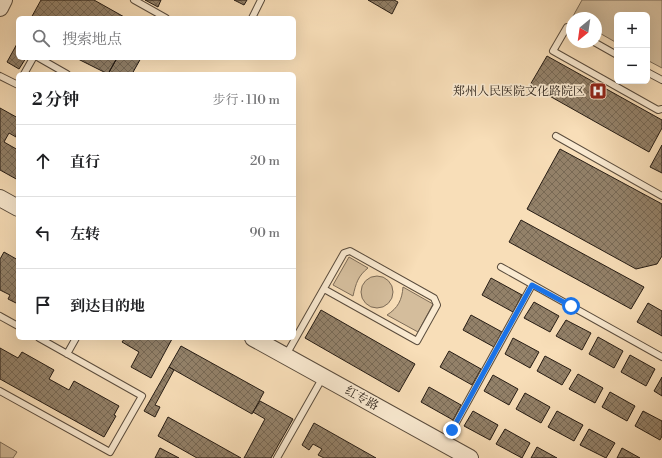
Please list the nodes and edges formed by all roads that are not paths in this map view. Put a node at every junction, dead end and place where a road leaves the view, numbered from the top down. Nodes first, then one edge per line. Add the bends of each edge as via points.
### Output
1 (4, 0) edge
2 (134, 0) edge
3 (261, 0) edge
4 (0, 8) edge
5 (162, 16) edge
6 (253, 16) edge
7 (566, 29) edge
8 (602, 47) edge
9 (614, 53) edge
10 (32, 60) edge
11 (42, 60) edge
12 (25, 72) edge
13 (64, 72) edge
14 (650, 74) edge
15 (0, 76) edge
16 (662, 80) edge
17 (16, 84) edge
18 (662, 109) edge
19 (556, 136) dead end
20 (662, 196) edge
21 (0, 198) edge
22 (16, 207) edge
23 (501, 267) dead end
24 (532, 285) junction
25 (324, 289) junction
26 (0, 316) edge
27 (16, 325) edge
28 (296, 338) edge
29 (42, 340) edge
30 (75, 340) edge
31 (257, 340) edge
32 (295, 340) edge
33 (67, 354) junction
34 (286, 356) junction
35 (662, 357) edge
36 (323, 377) junction
37 (0, 391) edge
38 (452, 430) dead end
39 (277, 458) edge
40 (470, 458) edge

1 - 4 street
2 - 5 lane
3 - 6 lane
7 - 18 lane via 553,51 658,110
8 - 9 lane
10 - 12 lane
11 - 13 lane
14 - 16 lane
15 - 17 lane
19 - 20 lane
21 - 22 street
23 - 24 lane
24 - 35 lane
24 - 38 lane
25 - 25 lane via 344,253 350,251 434,298 437,305 417,342
25 - 28 lane
26 - 27 lane
29 - 33 lane
30 - 33 lane
31 - 34 street, 红专路
32 - 34 lane
33 - 37 lane via 142,396 110,452
34 - 36 street, 红专路
36 - 39 lane
36 - 40 street, 红专路

